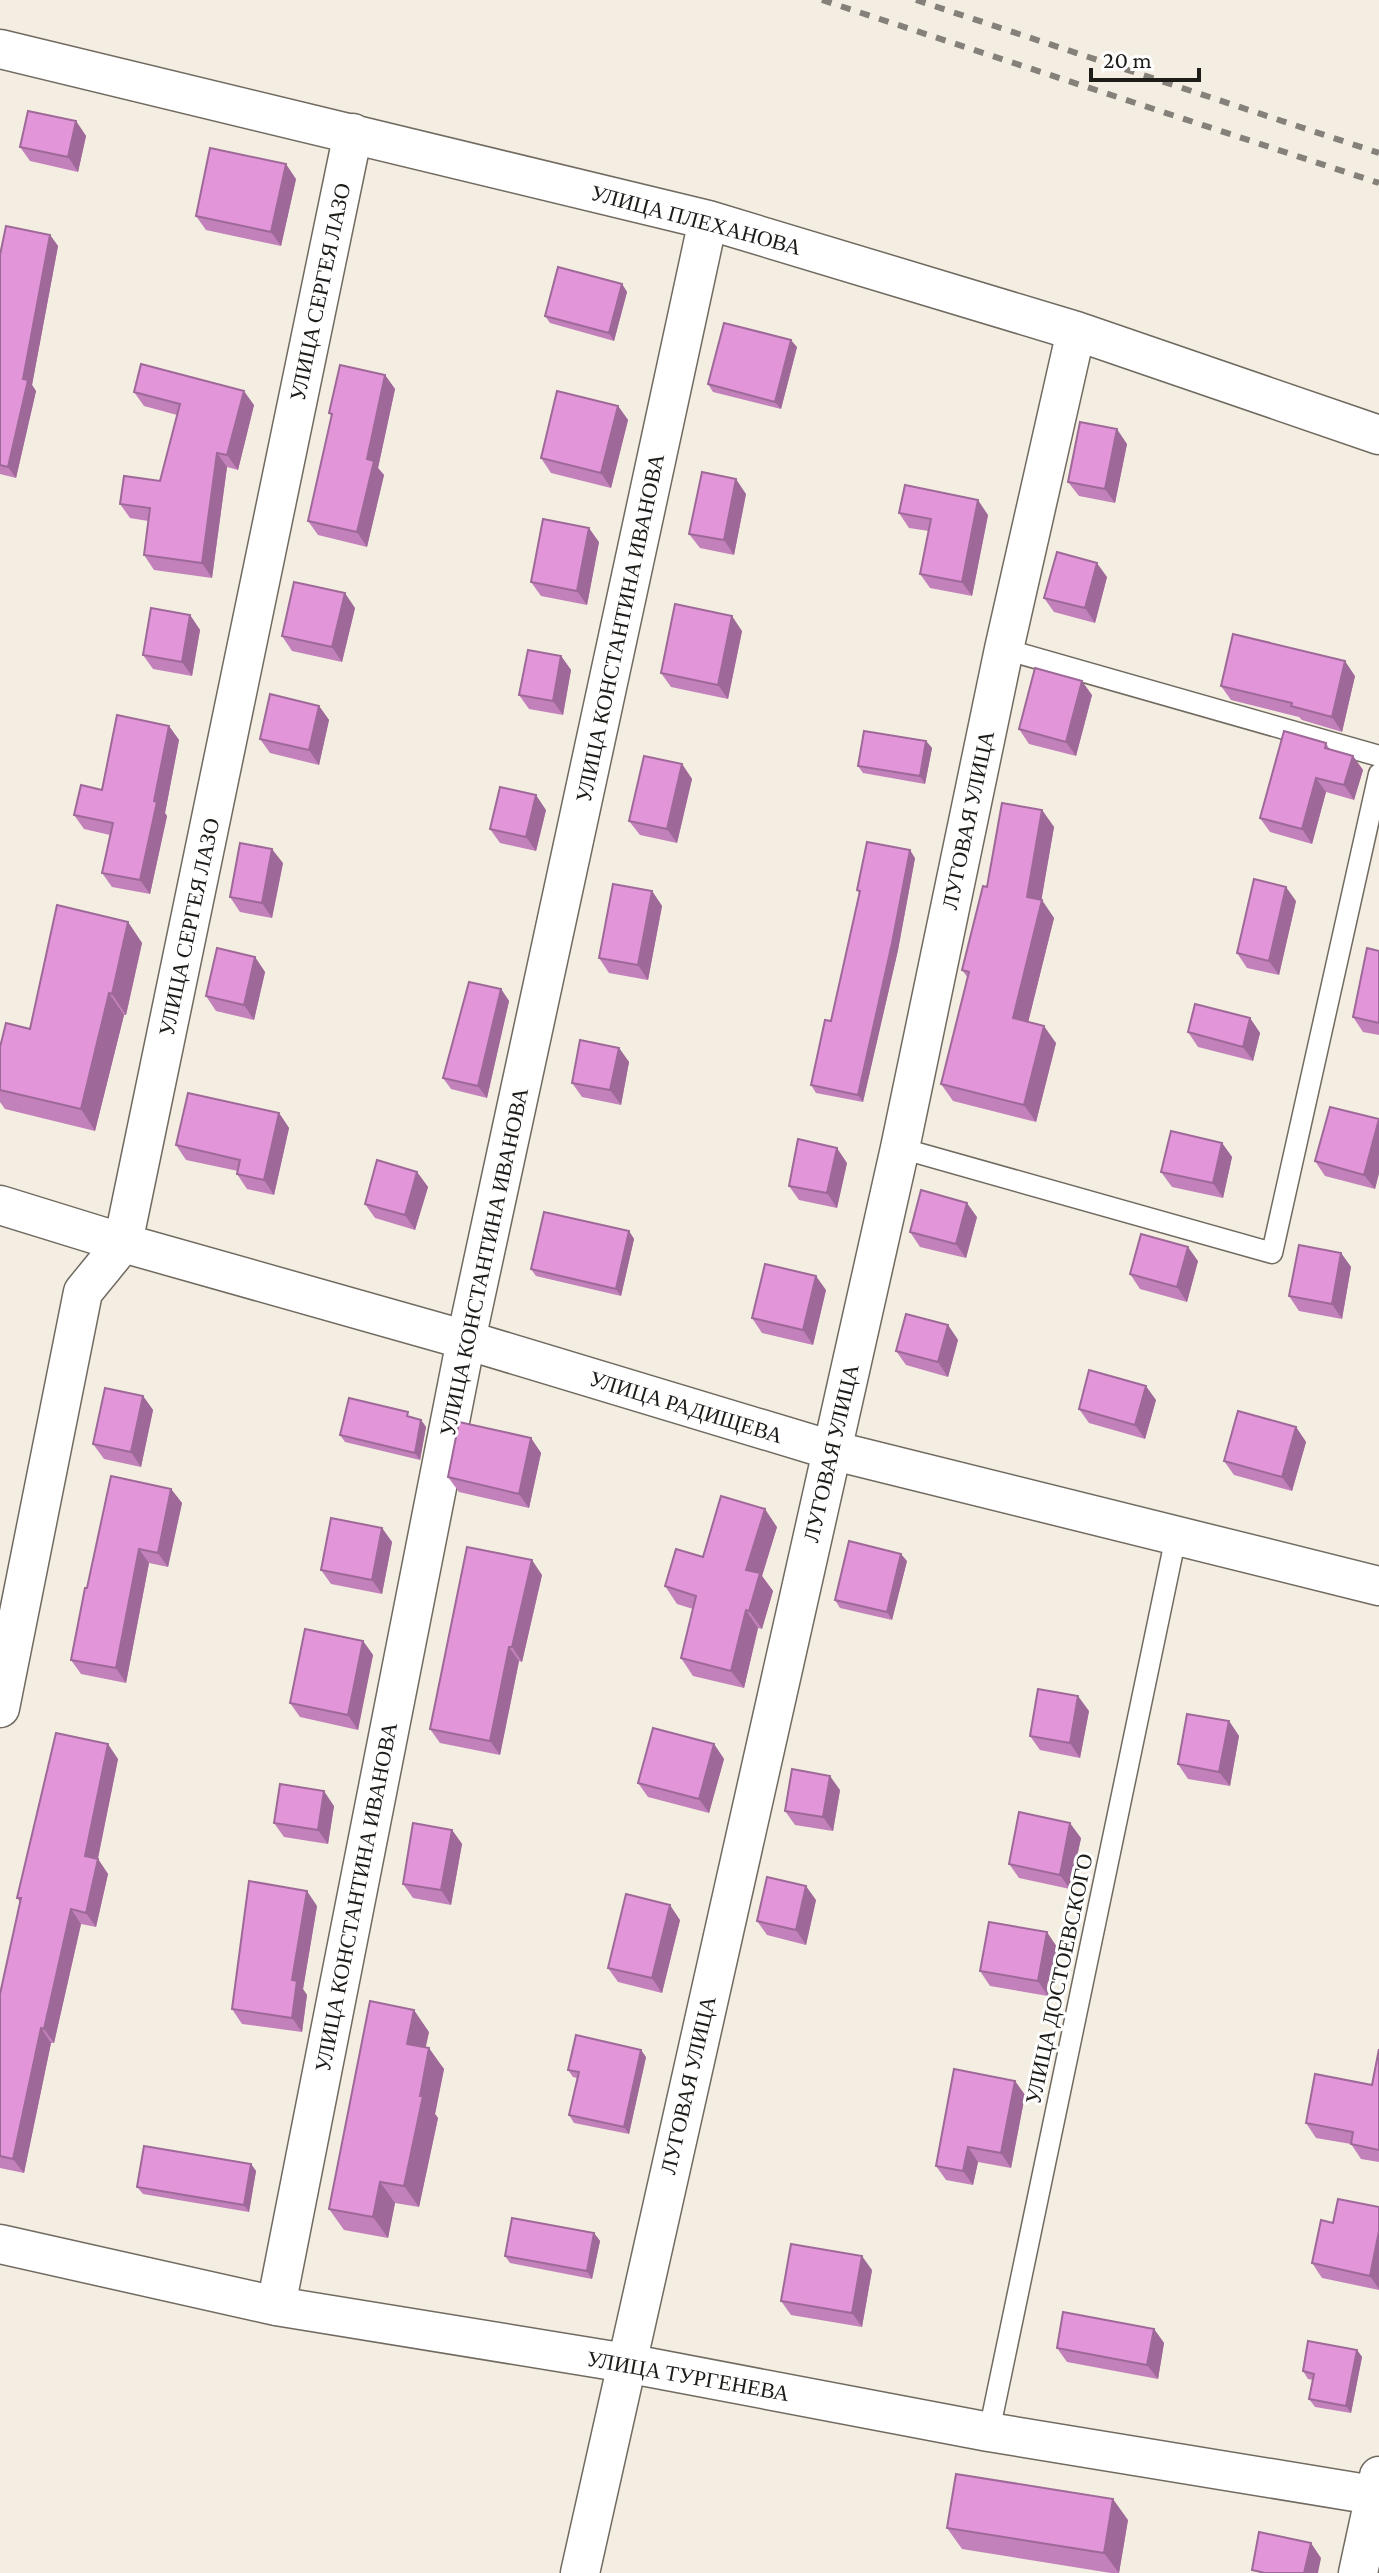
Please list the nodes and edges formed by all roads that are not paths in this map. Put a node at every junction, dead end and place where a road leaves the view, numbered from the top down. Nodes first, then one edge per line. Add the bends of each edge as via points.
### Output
1 (0, 49) edge
2 (353, 133) junction
3 (708, 220) junction
4 (1076, 331) junction
5 (1379, 435) edge
6 (1004, 649) junction
7 (1379, 756) edge
8 (1379, 774) edge
9 (900, 1148) junction
10 (0, 1205) edge
11 (123, 1243) junction
12 (466, 1340) junction
13 (831, 1450) junction
14 (1176, 1536) junction
15 (1379, 1586) edge
16 (0, 1708) edge
17 (0, 2244) edge
18 (276, 2306) junction
19 (626, 2363) junction
20 (989, 2432) junction
21 (1378, 2489) edge
22 (580, 2573) edge
23 (1358, 2573) edge

1 - 2 street, УЛИЦА ПЛЕХАНОВА
2 - 3 street, УЛИЦА ПЛЕХАНОВА
2 - 11 street, УЛИЦА СЕРГЕЯ ЛАЗО
3 - 4 street, УЛИЦА ПЛЕХАНОВА
3 - 12 street, УЛИЦА КОНСТАНТИНА ИВАНОВА
4 - 5 street, УЛИЦА ПЛЕХАНОВА
4 - 6 street, ЛУГОВАЯ УЛИЦА
6 - 7 lane
6 - 9 street, ЛУГОВАЯ УЛИЦА
8 - 9 lane via 1272,1253
9 - 13 street, ЛУГОВАЯ УЛИЦА
10 - 11 street, УЛИЦА РАДИЩЕВА
11 - 12 street, УЛИЦА РАДИЩЕВА
11 - 16 street, УЛИЦА СЕРГЕЯ ЛАЗО via 83,1292
12 - 13 street, УЛИЦА РАДИЩЕВА
12 - 18 street, УЛИЦА КОНСТАНТИНА ИВАНОВА
13 - 14 street, УЛИЦА РАДИЩЕВА
13 - 19 street, ЛУГОВАЯ УЛИЦА
14 - 15 street, УЛИЦА РАДИЩЕВА
14 - 20 lane, УЛИЦА ДОСТОЕВСКОГО
17 - 18 street, УЛИЦА ТУРГЕНЕВА
18 - 19 street, УЛИЦА ТУРГЕНЕВА
19 - 20 street, УЛИЦА ТУРГЕНЕВА
19 - 22 street, ЛУГОВАЯ УЛИЦА
20 - 21 street, УЛИЦА ТУРГЕНЕВА
21 - 23 street

